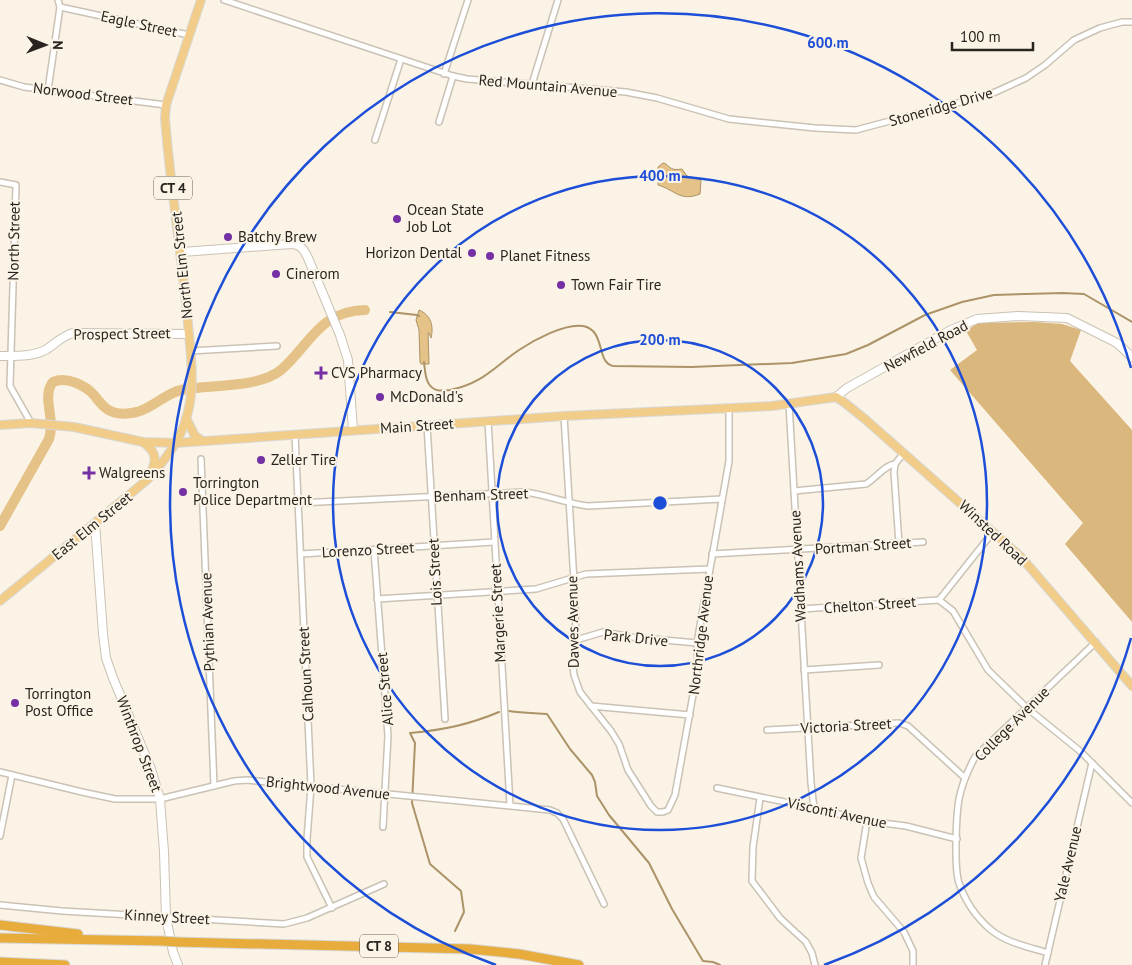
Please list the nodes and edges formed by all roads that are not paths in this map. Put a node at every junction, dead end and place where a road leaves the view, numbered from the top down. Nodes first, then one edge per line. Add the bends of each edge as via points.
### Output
1 (58, 0) edge
2 (201, 0) edge
3 (224, 0) edge
4 (468, 0) edge
5 (558, 0) edge
6 (60, 7) junction
7 (1132, 22) edge
8 (189, 35) junction
9 (401, 59) junction
10 (444, 74) junction
11 (453, 76) junction
12 (0, 80) edge
13 (532, 84) junction
14 (48, 90) junction
15 (166, 105) junction
16 (439, 122) dead end
17 (880, 124) joint
18 (375, 140) dead end
19 (0, 182) edge
20 (182, 252) junction
21 (189, 334) junction
22 (278, 346) dead end
23 (190, 352) junction
24 (0, 356) edge
25 (12, 356) junction
26 (1132, 357) edge
27 (836, 397) junction
28 (789, 404) junction
29 (729, 408) junction
30 (564, 416) junction
31 (186, 418) junction
32 (488, 421) junction
33 (31, 423) junction
34 (0, 425) edge
35 (427, 425) junction
36 (353, 430) junction
37 (295, 434) junction
38 (201, 440) junction
39 (142, 442) junction
40 (176, 443) junction
41 (903, 454) junction
42 (202, 459) dead end
43 (895, 464) junction
44 (148, 480) junction
45 (794, 491) junction
46 (492, 493) junction
47 (431, 496) junction
48 (722, 499) junction
49 (299, 503) junction
50 (568, 504) junction
51 (95, 523) junction
52 (993, 532) junction
53 (494, 542) junction
54 (923, 542) dead end
55 (899, 544) junction
56 (434, 546) junction
57 (374, 550) junction
58 (797, 550) junction
59 (301, 554) junction
60 (712, 554) junction
61 (709, 569) junction
62 (572, 577) junction
63 (497, 592) junction
64 (4, 595) edge
65 (436, 595) junction
66 (377, 599) junction
67 (939, 600) junction
68 (0, 601) edge
69 (801, 609) junction
70 (576, 640) junction
71 (1096, 642) junction
72 (697, 644) junction
73 (879, 665) dead end
74 (804, 670) junction
75 (1132, 686) edge
76 (591, 706) junction
77 (1027, 708) junction
78 (690, 716) junction
79 (445, 719) dead end
80 (808, 729) junction
81 (767, 730) dead end
82 (1092, 763) junction
83 (0, 772) edge
84 (12, 775) junction
85 (965, 778) junction
86 (214, 786) junction
87 (311, 786) junction
88 (717, 788) dead end
89 (384, 794) junction
90 (760, 798) junction
91 (160, 799) junction
92 (1132, 803) edge
93 (510, 806) junction
94 (651, 806) joint
95 (814, 808) junction
96 (867, 821) junction
97 (383, 827) dead end
98 (0, 836) edge
99 (957, 839) junction
100 (384, 884) dead end
101 (604, 904) dead end
102 (0, 905) edge
103 (332, 908) junction
104 (166, 917) junction
105 (0, 925) edge
106 (0, 938) edge
107 (125, 940) junction
108 (1048, 953) junction
109 (0, 962) edge
110 (66, 965) edge
111 (178, 965) edge
112 (579, 965) edge
113 (815, 965) edge
114 (913, 965) edge
115 (1045, 965) edge

1 - 6 street
2 - 8 main road, North Elm Street / CT 4
3 - 9 street, Red Mountain Avenue
4 - 10 street
5 - 13 street
6 - 8 street, Eagle Street
6 - 14 street
7 - 17 street, Stoneridge Drive via 1100,28 1074,40 1026,78 991,94
8 - 15 main road, North Elm Street / CT 4
9 - 10 street, Red Mountain Avenue
9 - 18 street
10 - 11 street, Red Mountain Avenue
11 - 13 street, Red Mountain Avenue
11 - 16 street
12 - 14 street, Norwood Street
13 - 17 street, Red Mountain Avenue via 626,92 729,119 768,124 856,130
14 - 15 street, Norwood Street
15 - 20 main road, North Elm Street / CT 4 via 166,135
19 - 25 street, North Street via 16,185
20 - 21 main road, North Elm Street / CT 4
20 - 36 street via 300,246 308,258 348,360
21 - 23 main road, North Elm Street / CT 4
21 - 25 street, Prospect Street via 73,333 63,336 45,350
22 - 23 street
23 - 31 main road, North Elm Street / CT 4 via 192,381
24 - 25 street, Prospect Street
25 - 33 street, North Street via 10,386
26 - 27 street, Newfield Road via 1117,343 1067,318 1018,316 978,319 925,344
27 - 28 main road, Main Street
27 - 41 main road, Winsted Road
28 - 29 main road, Main Street
28 - 45 street, Wadhams Avenue
29 - 30 main road, Main Street
29 - 48 street, Northridge Avenue via 729,461
30 - 32 main road, Main Street
30 - 50 street, Dawes Avenue
31 - 38 main road
31 - 40 main road, North Elm Street / CT 4
32 - 35 main road, Main Street
32 - 46 street, Margerie Street
33 - 34 main road, Main Street
33 - 39 main road, Main Street via 74,427
35 - 36 main road, Main Street
35 - 47 street, Lois Street
36 - 37 main road, Main Street
37 - 38 main road, Main Street
37 - 49 street, Calhoun Street
38 - 40 main road, Main Street
39 - 40 main road, Main Street
39 - 44 main road via 155,458
40 - 44 main road, East Elm Street / CT 4
41 - 43 street
41 - 52 main road, Winsted Road
42 - 86 street, Pythian Avenue
43 - 45 street via 890,464 866,484
43 - 55 street
44 - 51 main road, East Elm Street / CT 4
45 - 58 street, Wadhams Avenue
46 - 47 street, Benham Street
46 - 50 street, Benham Street via 537,493
46 - 53 street, Margerie Street
47 - 49 street, Benham Street
47 - 56 street, Lois Street
48 - 50 street, Benham Street via 588,506
48 - 60 street, Northridge Avenue
49 - 59 street, Calhoun Street
50 - 62 street, Dawes Avenue
51 - 64 main road, East Elm Street / CT 4
51 - 91 street, Winthrop Street via 106,658 151,768
52 - 67 street
52 - 71 main road, Winsted Road via 1021,557
53 - 56 street, Lorenzo Street
53 - 63 street, Margerie Street
54 - 55 street, Portman Street
55 - 58 street, Portman Street
56 - 57 street, Lorenzo Street
56 - 65 street, Lois Street
57 - 59 street, Lorenzo Street
57 - 66 street, Alice Street
58 - 60 street, Portman Street
58 - 69 street, Wadhams Avenue
59 - 87 street, Calhoun Street
60 - 61 street, Northridge Avenue
61 - 62 street
61 - 72 street, Northridge Avenue
62 - 63 street via 536,590
62 - 70 street, Dawes Avenue
63 - 65 street
63 - 93 street, Margerie Street
64 - 68 main road, East Elm Street / CT 4
65 - 66 street
65 - 79 street, Lois Street
66 - 89 street, Alice Street via 388,736
67 - 69 street, Chelton Street
67 - 77 street via 953,611 988,670
69 - 74 street, Wadhams Avenue
70 - 72 street, Park Drive via 603,632
70 - 76 street, Dawes Avenue via 574,674 580,692
71 - 75 main road, Winsted Road
71 - 77 street, College Avenue
72 - 78 street, Northridge Avenue via 698,667
73 - 74 street
74 - 80 street, Wadhams Avenue
76 - 78 street
76 - 94 street, Dawes Avenue via 615,737 628,770
77 - 82 street
77 - 85 street, College Avenue via 975,756
78 - 94 street, Northridge Avenue via 671,806 657,812
80 - 81 street, Victoria Street
80 - 85 street, Victoria Street via 898,723 908,726
80 - 95 street, Wadhams Avenue
82 - 92 street
82 - 108 street, Yale Avenue
83 - 84 street, Brightwood Avenue
84 - 91 street, Brightwood Avenue via 115,799
84 - 98 street
85 - 99 street, College Avenue via 959,800
86 - 87 street, Brightwood Avenue via 234,780
86 - 91 street, Brightwood Avenue
87 - 89 street, Brightwood Avenue
87 - 103 street, Calhoun Street via 307,857
88 - 90 street, Visconti Avenue
89 - 93 street, Brightwood Avenue
89 - 97 street, Alice Street
90 - 95 street, Visconti Avenue
90 - 113 street via 752,881 780,918 806,942
91 - 104 street, Winthrop Street
93 - 101 street, Brightwood Avenue via 557,813
95 - 96 street, Visconti Avenue
96 - 99 street, Visconti Avenue via 906,826
96 - 114 street via 861,858 868,883 874,897 904,932 912,951
99 - 108 street, College Avenue via 958,882 977,916 992,931 1013,942
100 - 103 street, Kinney Street
102 - 104 street, Kinney Street
103 - 104 street, Kinney Street via 284,924
104 - 111 street, Winthrop Street
105 - 107 highway
106 - 107 highway, CT 8
107 - 112 highway, CT 8, bridge via 470,948
108 - 115 street, Yale Avenue
109 - 110 highway

